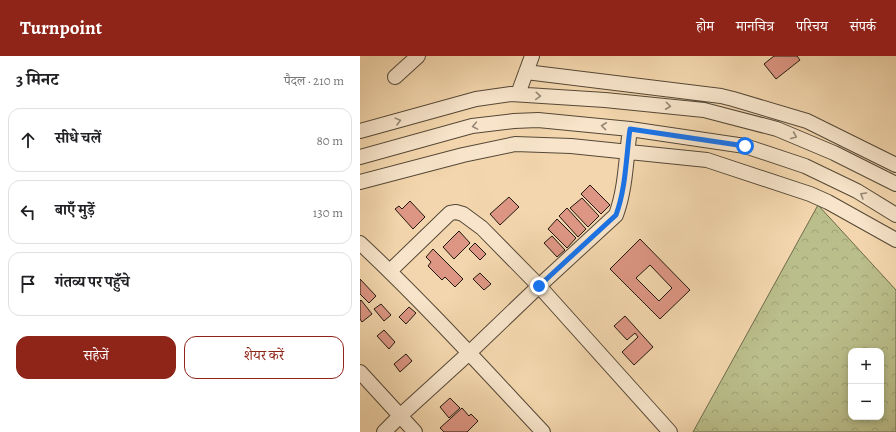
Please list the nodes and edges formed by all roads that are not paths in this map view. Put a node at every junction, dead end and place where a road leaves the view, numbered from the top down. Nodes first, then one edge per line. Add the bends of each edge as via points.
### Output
1 (418, 56) edge
2 (532, 56) edge
3 (526, 72) junction
4 (395, 77) dead end
5 (518, 94) junction
6 (630, 129) junction
7 (360, 131) edge
8 (627, 152) junction
9 (360, 157) edge
10 (896, 165) edge
11 (360, 182) edge
12 (896, 184) edge
13 (896, 215) edge
14 (896, 240) edge
15 (360, 243) edge
16 (390, 271) junction
17 (539, 286) junction
18 (470, 353) junction
19 (360, 372) edge
20 (401, 415) junction
21 (384, 432) edge
22 (415, 432) edge
23 (543, 432) edge
24 (670, 432) edge

1 - 4 street
2 - 3 street
3 - 5 street
3 - 10 street via 733,99 807,121
7 -> 5 street via 476,99
5 -> 12 street via 704,110 777,129 834,153
6 - 8 street
6 -> 9 street via 538,120 514,121 472,126
13 -> 6 street via 805,166 745,146
8 - 11 street via 515,144
8 - 14 street via 719,163 810,194
8 - 17 street via 616,215
15 - 16 street
16 - 17 street via 450,213 456,212 482,228
16 - 18 street
17 - 18 street
17 - 24 street
18 - 20 street
18 - 23 street
19 - 20 street
20 - 21 street
20 - 22 street

